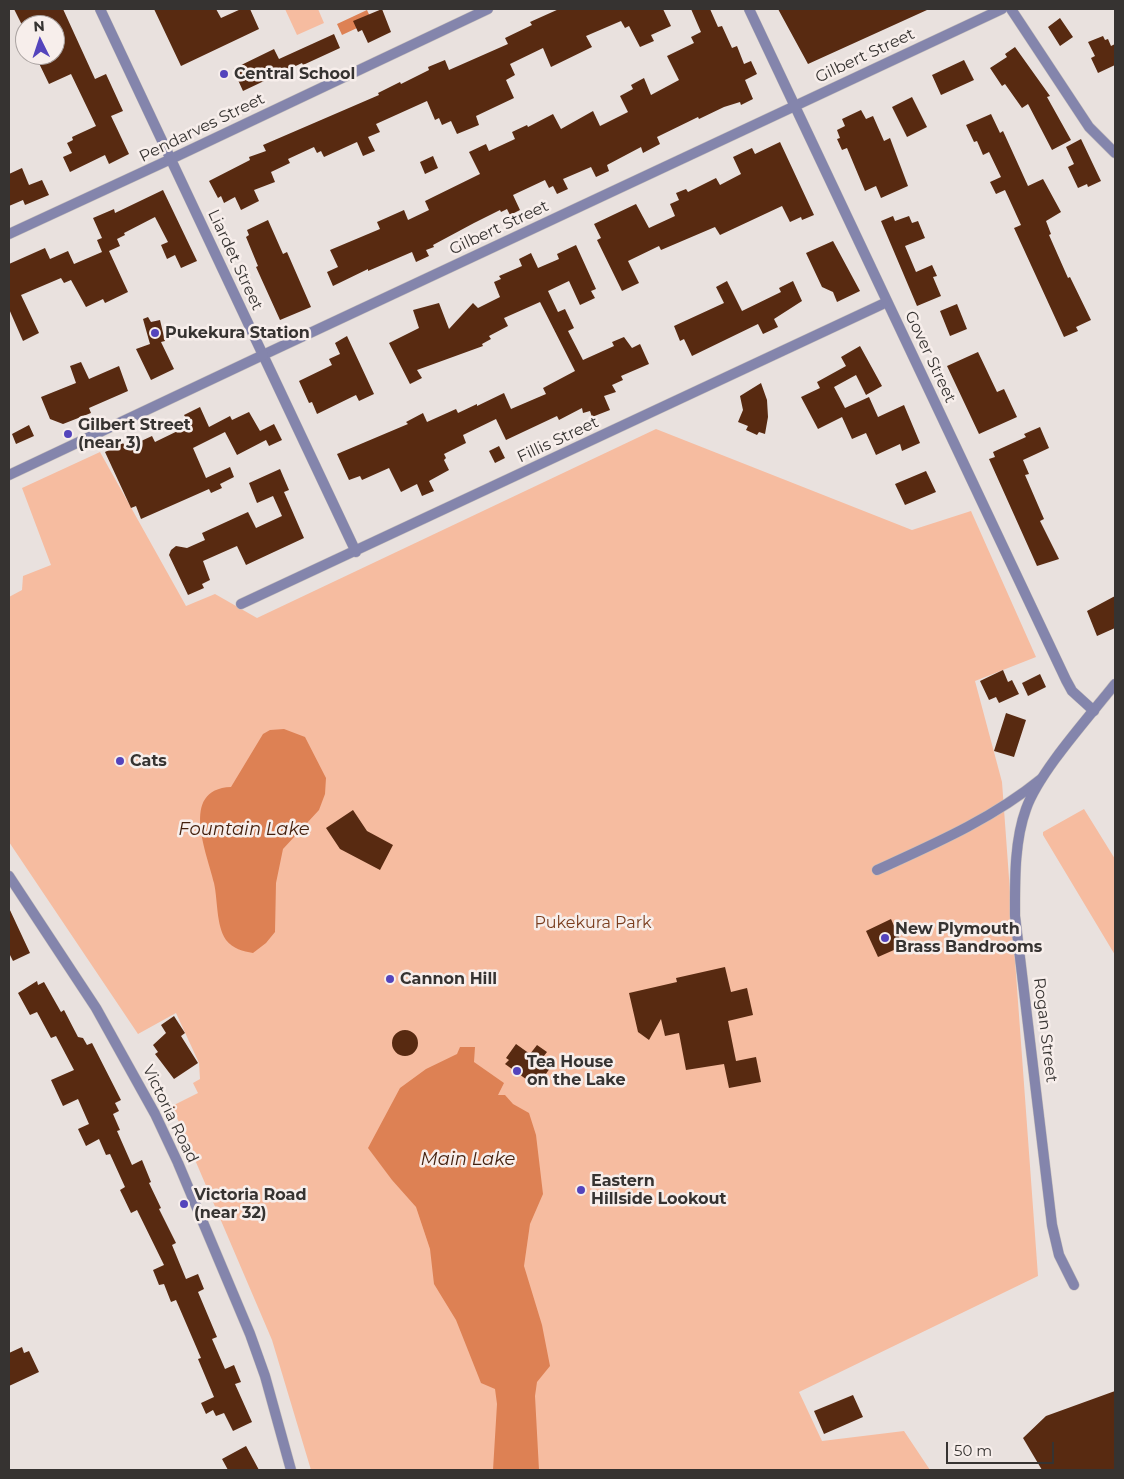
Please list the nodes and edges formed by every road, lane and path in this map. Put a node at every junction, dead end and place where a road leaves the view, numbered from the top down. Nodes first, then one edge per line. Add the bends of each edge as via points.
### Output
1 (100, 9) edge
2 (488, 9) edge
3 (749, 9) edge
4 (1002, 9) edge
5 (1011, 9) edge
6 (794, 105) junction
7 (1115, 153) edge
8 (171, 159) junction
9 (9, 234) edge
10 (887, 302) junction
11 (263, 355) junction
12 (9, 475) edge
13 (356, 552) junction
14 (241, 604) dead end
15 (1115, 684) edge
16 (1094, 711) junction
17 (1043, 777) junction
18 (877, 870) dead end
19 (9, 876) edge
20 (1074, 1285) dead end
21 (291, 1470) edge

1 - 8 street, Liardet Street
2 - 8 street, Pendarves Street
3 - 6 street, Gover Street
4 - 6 street, Gilbert Street
5 - 7 street via 1089,127
6 - 10 street, Gover Street
6 - 11 street, Gilbert Street
8 - 9 street, Pendarves Street
8 - 11 street, Liardet Street
10 - 13 street, Fillis Street
10 - 16 street, Gover Street via 1066,680 1072,691
11 - 12 street, Gilbert Street
11 - 13 street, Liardet Street
13 - 14 street, Fillis Street
15 - 16 street, Rogan Street
16 - 17 street, Rogan Street
17 - 18 street via 1020,796 960,832
17 - 20 street, Rogan Street via 1026,809 1015,865 1015,916 1052,1225 1059,1255
19 - 21 street, Victoria Road via 96,1008 155,1114 250,1334

